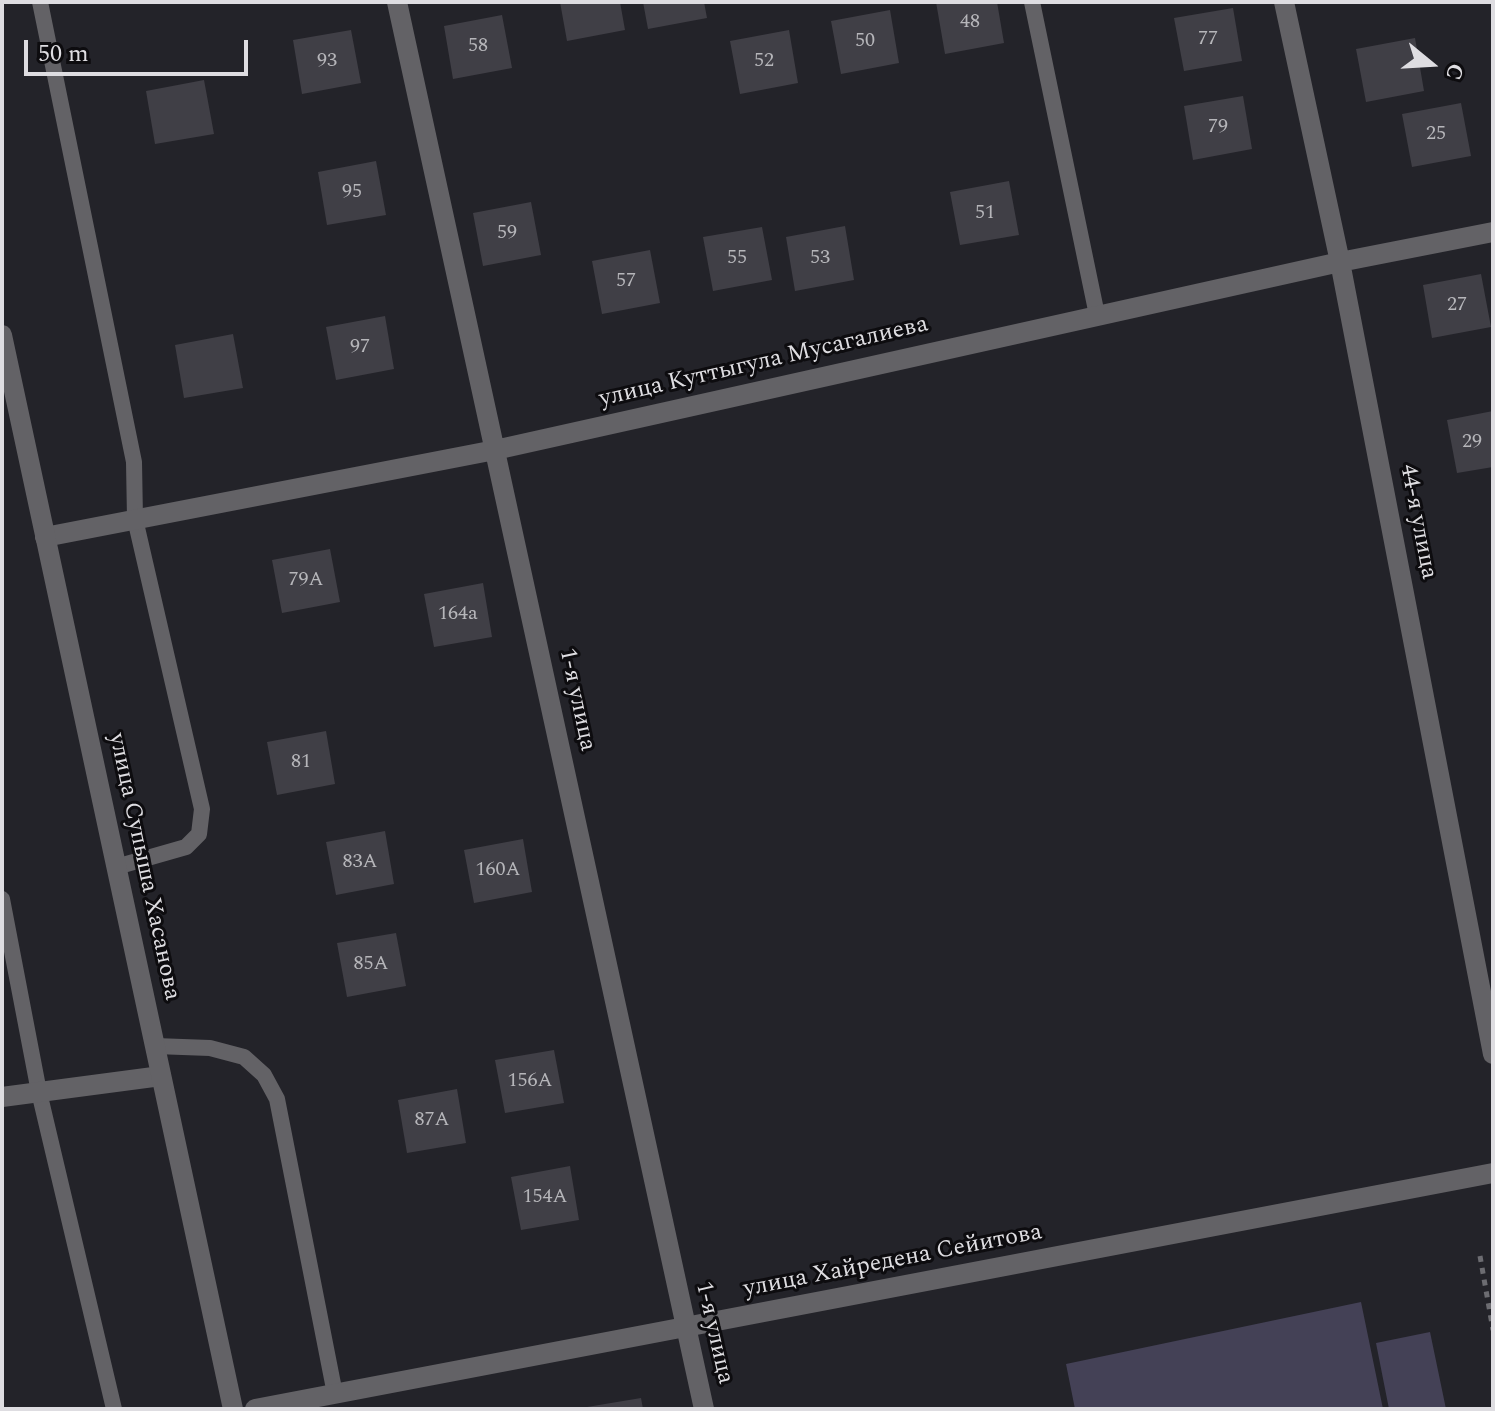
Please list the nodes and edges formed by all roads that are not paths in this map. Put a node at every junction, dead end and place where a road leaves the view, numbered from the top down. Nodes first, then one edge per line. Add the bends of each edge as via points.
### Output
1 (40, 2) edge
2 (397, 2) edge
3 (1032, 2) edge
4 (1284, 2) edge
5 (1493, 232) edge
6 (1340, 262) junction
7 (1097, 315) junction
8 (2, 335) edge
9 (495, 450) junction
10 (135, 519) junction
11 (45, 537) junction
12 (116, 867) junction
13 (2, 899) edge
14 (155, 1046) junction
15 (1493, 1054) edge
16 (161, 1076) junction
17 (39, 1092) junction
18 (2, 1097) edge
19 (1493, 1173) edge
20 (685, 1328) junction
21 (335, 1394) junction
22 (114, 1409) edge
23 (233, 1409) edge
24 (255, 1409) edge
25 (704, 1409) edge

1 - 10 lane via 134,462
2 - 9 street, 1-я улица
3 - 7 lane
4 - 6 street, 44-я улица
5 - 6 street, улица Куттыгула Мусагалиева
6 - 7 street, улица Куттыгула Мусагалиева
6 - 15 street, 44-я улица
7 - 9 street, улица Куттыгула Мусагалиева
8 - 11 street, улица Супыша Хасанова
9 - 10 street, улица Куттыгула Мусагалиева
9 - 20 street, 1-я улица
10 - 11 street, улица Куттыгула Мусагалиева
10 - 12 lane via 202,809 199,834 186,847
11 - 12 street, улица Супыша Хасанова
12 - 14 street, улица Супыша Хасанова
13 - 17 lane
14 - 16 street, улица Супыша Хасанова
14 - 21 lane via 210,1048 244,1057 264,1075 277,1099
16 - 17 street
16 - 23 street, улица Супыша Хасанова
17 - 18 street
17 - 22 lane
19 - 20 street, улица Хайредена Сейитова
20 - 21 street, улица Хайредена Сейитова
20 - 25 street, 1-я улица
21 - 24 street, улица Хайредена Сейитова

